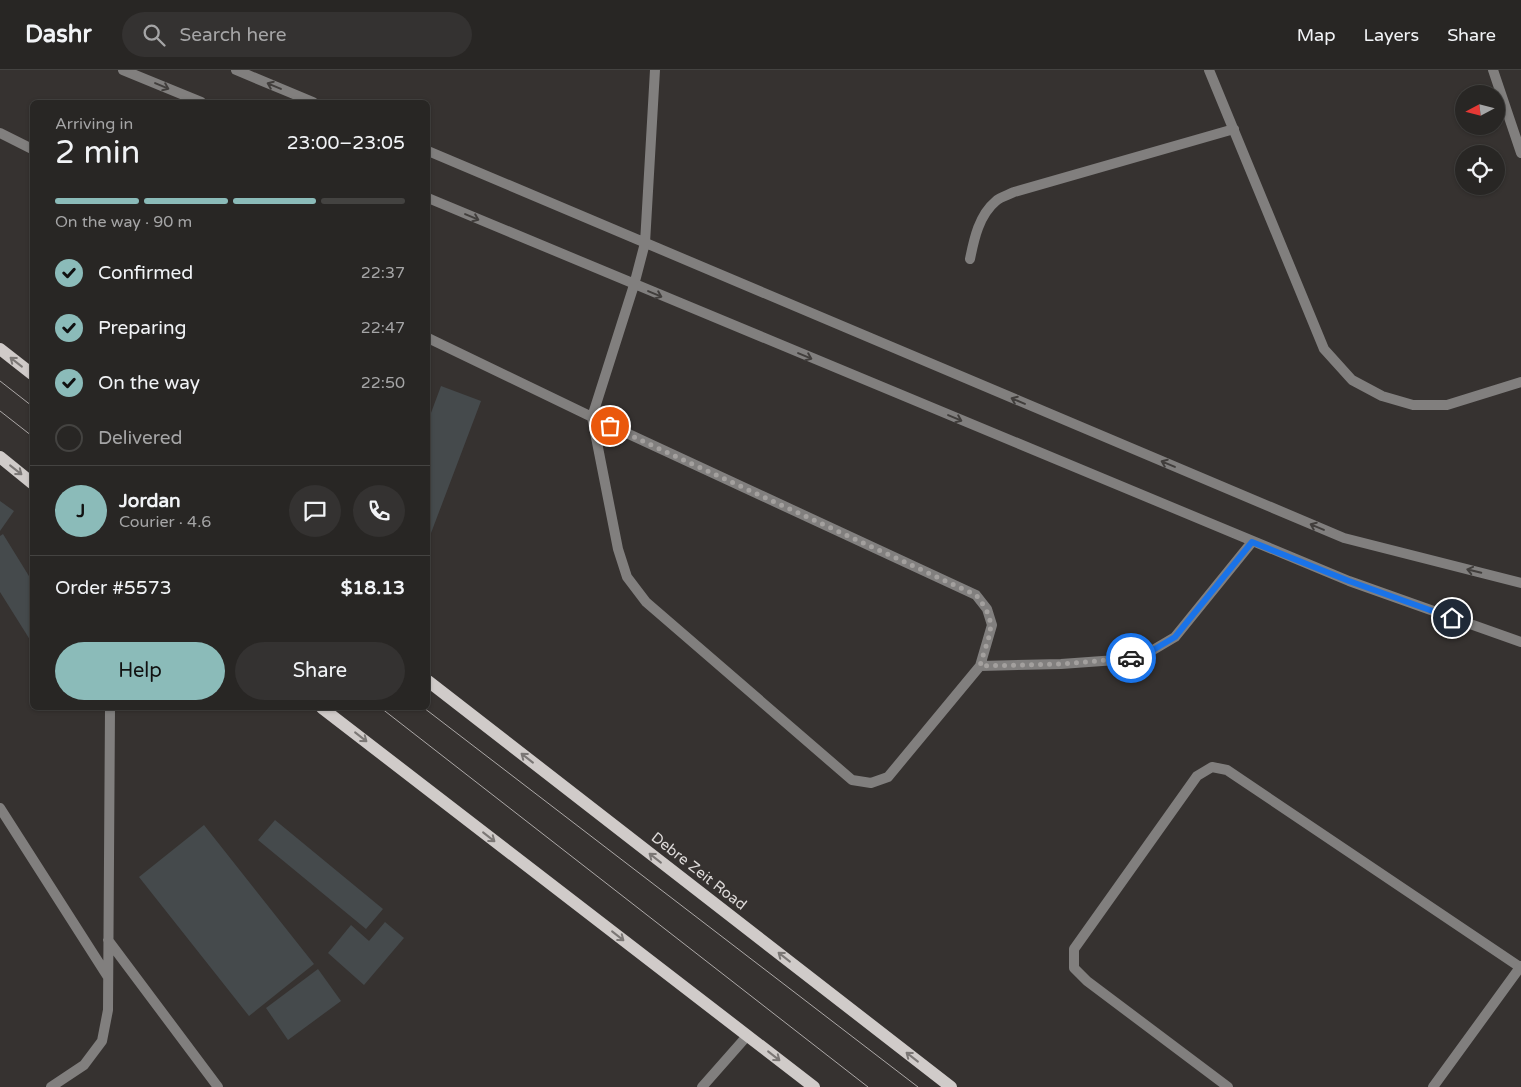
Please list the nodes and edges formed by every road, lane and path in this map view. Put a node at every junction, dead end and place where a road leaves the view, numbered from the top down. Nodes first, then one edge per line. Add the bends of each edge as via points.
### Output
1 (124, 70) edge
2 (236, 70) edge
3 (655, 70) edge
4 (1210, 70) edge
5 (1493, 70) edge
6 (196, 100) edge
7 (307, 100) edge
8 (1234, 129) junction
9 (0, 133) edge
10 (30, 148) edge
11 (430, 152) edge
12 (1521, 153) edge
13 (430, 199) edge
14 (644, 243) junction
15 (970, 259) dead end
16 (634, 285) junction
17 (430, 339) edge
18 (0, 349) edge
19 (30, 372) edge
20 (1521, 382) edge
21 (592, 418) junction
22 (0, 457) edge
23 (30, 481) edge
24 (1252, 542) junction
25 (1521, 582) edge
26 (1521, 642) edge
27 (980, 666) junction
28 (430, 683) edge
29 (110, 710) edge
30 (325, 710) edge
31 (0, 808) edge
32 (108, 940) junction
33 (1521, 966) edge
34 (108, 977) junction
35 (747, 1036) junction
36 (51, 1087) edge
37 (218, 1087) edge
38 (702, 1087) edge
39 (814, 1087) edge
40 (950, 1087) edge
41 (1228, 1087) edge
42 (1434, 1087) edge

1 -> 6 street
7 -> 2 street
3 - 14 street
4 - 8 street
5 - 12 street
8 - 15 street via 1014,192 996,201 982,219
8 - 20 street via 1324,349 1352,380 1382,396 1413,405 1447,405
9 - 10 street
11 - 14 street
13 -> 16 street
14 - 16 street
25 -> 14 street via 1344,538
16 - 21 street
16 -> 24 street
17 - 21 street
19 -> 18 main road
21 - 27 street via 976,595 987,609 992,624
21 - 27 street via 618,549 627,577 646,602 852,780 871,783 888,777
22 -> 23 main road
24 - 26 street via 1349,581
24 - 27 street via 1175,637 1153,650 1130,658
40 -> 28 main road, Debre Zeit Road
29 - 32 street
30 -> 35 main road
31 - 34 street
32 - 34 street
32 - 37 street
33 - 41 street via 1227,770 1212,767 1197,776 1074,949 1074,968
33 - 42 street
34 - 36 street via 108,1010 102,1041 84,1065
35 - 38 street
35 -> 39 main road

